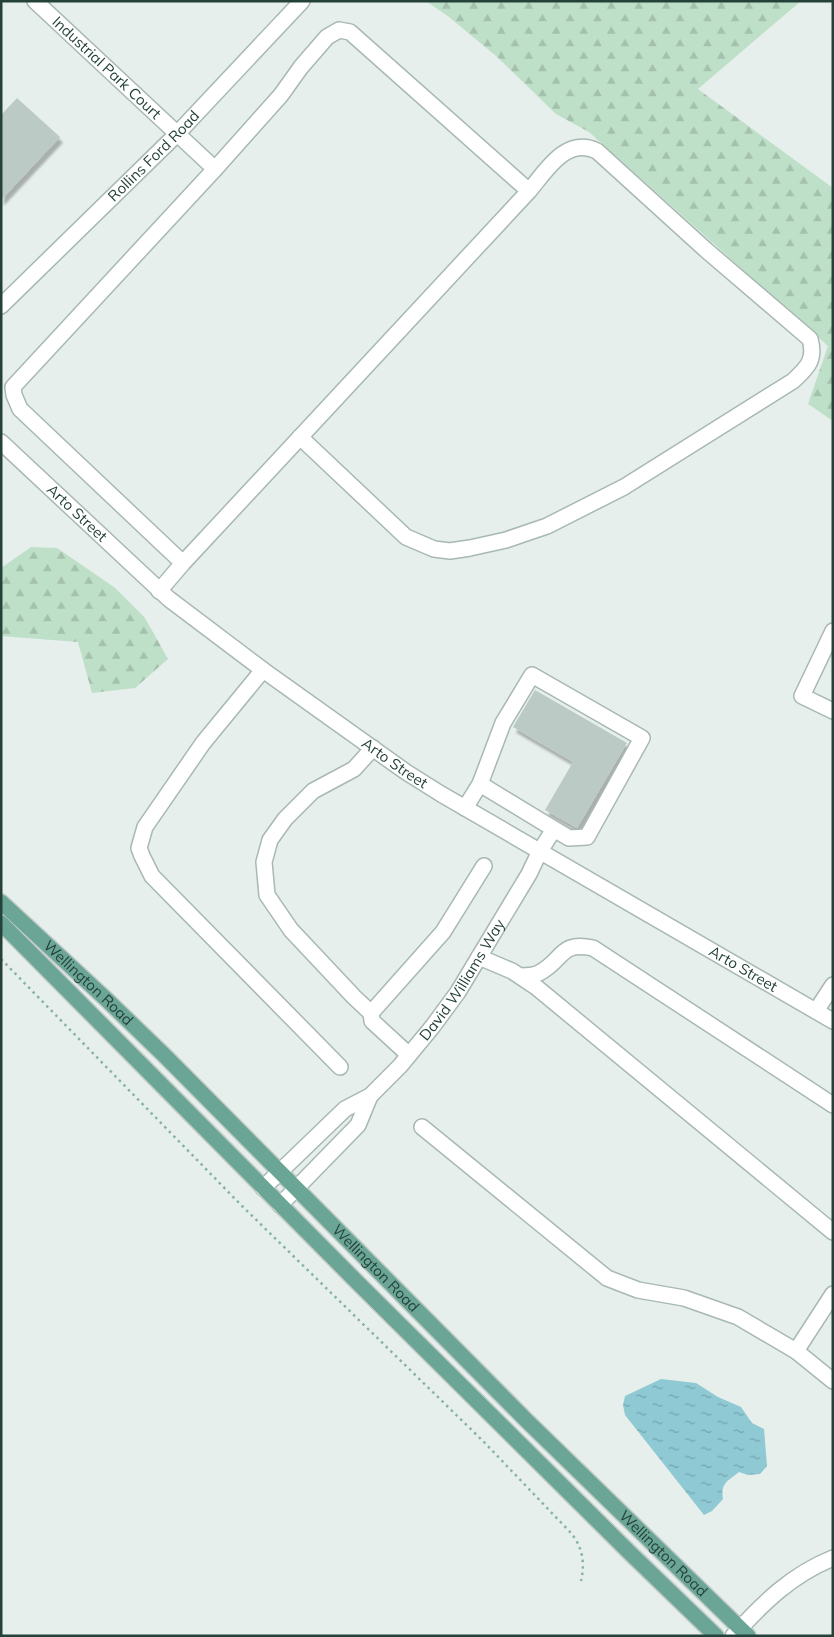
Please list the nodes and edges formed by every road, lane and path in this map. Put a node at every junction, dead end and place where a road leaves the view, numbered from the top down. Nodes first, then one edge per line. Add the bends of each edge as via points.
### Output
1 (35, 1) edge
2 (302, 1) edge
3 (177, 134) junction
4 (215, 169) junction
5 (529, 191) junction
6 (1, 306) edge
7 (300, 437) junction
8 (1, 442) edge
9 (183, 563) junction
10 (159, 591) junction
11 (833, 631) edge
12 (263, 670) junction
13 (833, 710) edge
14 (373, 748) junction
15 (480, 784) junction
16 (465, 808) junction
17 (554, 829) junction
18 (540, 851) junction
19 (484, 866) dead end
20 (1, 902) edge
21 (1, 923) edge
22 (479, 957) junction
23 (1, 959) edge
24 (520, 976) junction
25 (833, 985) edge
26 (816, 1011) junction
27 (371, 1012) junction
28 (833, 1021) edge
29 (409, 1055) junction
30 (340, 1067) dead end
31 (370, 1096) junction
32 (833, 1105) edge
33 (422, 1128) dead end
34 (280, 1172) junction
35 (263, 1188) junction
36 (296, 1189) junction
37 (280, 1205) junction
38 (833, 1232) edge
39 (833, 1294) edge
40 (796, 1351) junction
41 (833, 1381) edge
42 (833, 1558) edge
43 (581, 1581) dead end
44 (740, 1633) edge
45 (716, 1636) edge

1 - 3 street, Industrial Park Court
2 - 3 street, Rollins Ford Road
3 - 4 street, Industrial Park Court
3 - 6 street, Rollins Ford Road
4 - 5 street via 327,37 339,30 350,32
4 - 9 street via 14,387 20,409
5 - 7 street
5 - 7 street via 566,152 580,146 597,151 810,339 811,361 792,381 624,487 547,526 506,540 450,551 434,549 406,537
7 - 9 street
8 - 10 street, Arto Street
9 - 10 street
10 - 12 street, Arto Street
11 - 13 street via 802,696
12 - 14 street, Arto Street
12 - 30 street via 203,743 145,828 139,848 152,876
14 - 16 street, Arto Street
14 - 27 street via 354,769 313,791 285,820 270,840 264,862 267,895 292,930
15 - 16 street
15 - 17 street
15 - 17 street via 504,723 532,675 642,738 587,837 569,838
16 - 18 street, Arto Street
17 - 18 street, David Williams Way
18 - 22 street, David Williams Way
18 - 26 street, Arto Street
19 - 27 street via 443,932
20 - 34 main road, Wellington Road via 107,1000
21 - 35 main road, Wellington Road
22 - 24 street
22 - 29 street, David Williams Way via 458,992
23 - 43 path via 242,1206 484,1442 571,1533 581,1549
24 - 32 street via 538,975 568,948 579,945 593,948
24 - 38 street
25 - 26 street
26 - 28 street, Arto Street
27 - 29 street via 372,1021
29 - 31 street, David Williams Way
31 - 34 street, David Williams Way via 345,1109
31 - 36 street, David Williams Way via 358,1125
33 - 40 street via 607,1278 638,1290 684,1298 738,1317
34 - 35 street, David Williams Way
34 - 36 main road, Wellington Road
35 - 37 main road, Wellington Road
36 - 37 street, David Williams Way
36 - 44 main road, Wellington Road
37 - 45 main road, Wellington Road
39 - 40 street
40 - 41 street
42 - 44 street via 796,1576 762,1606

